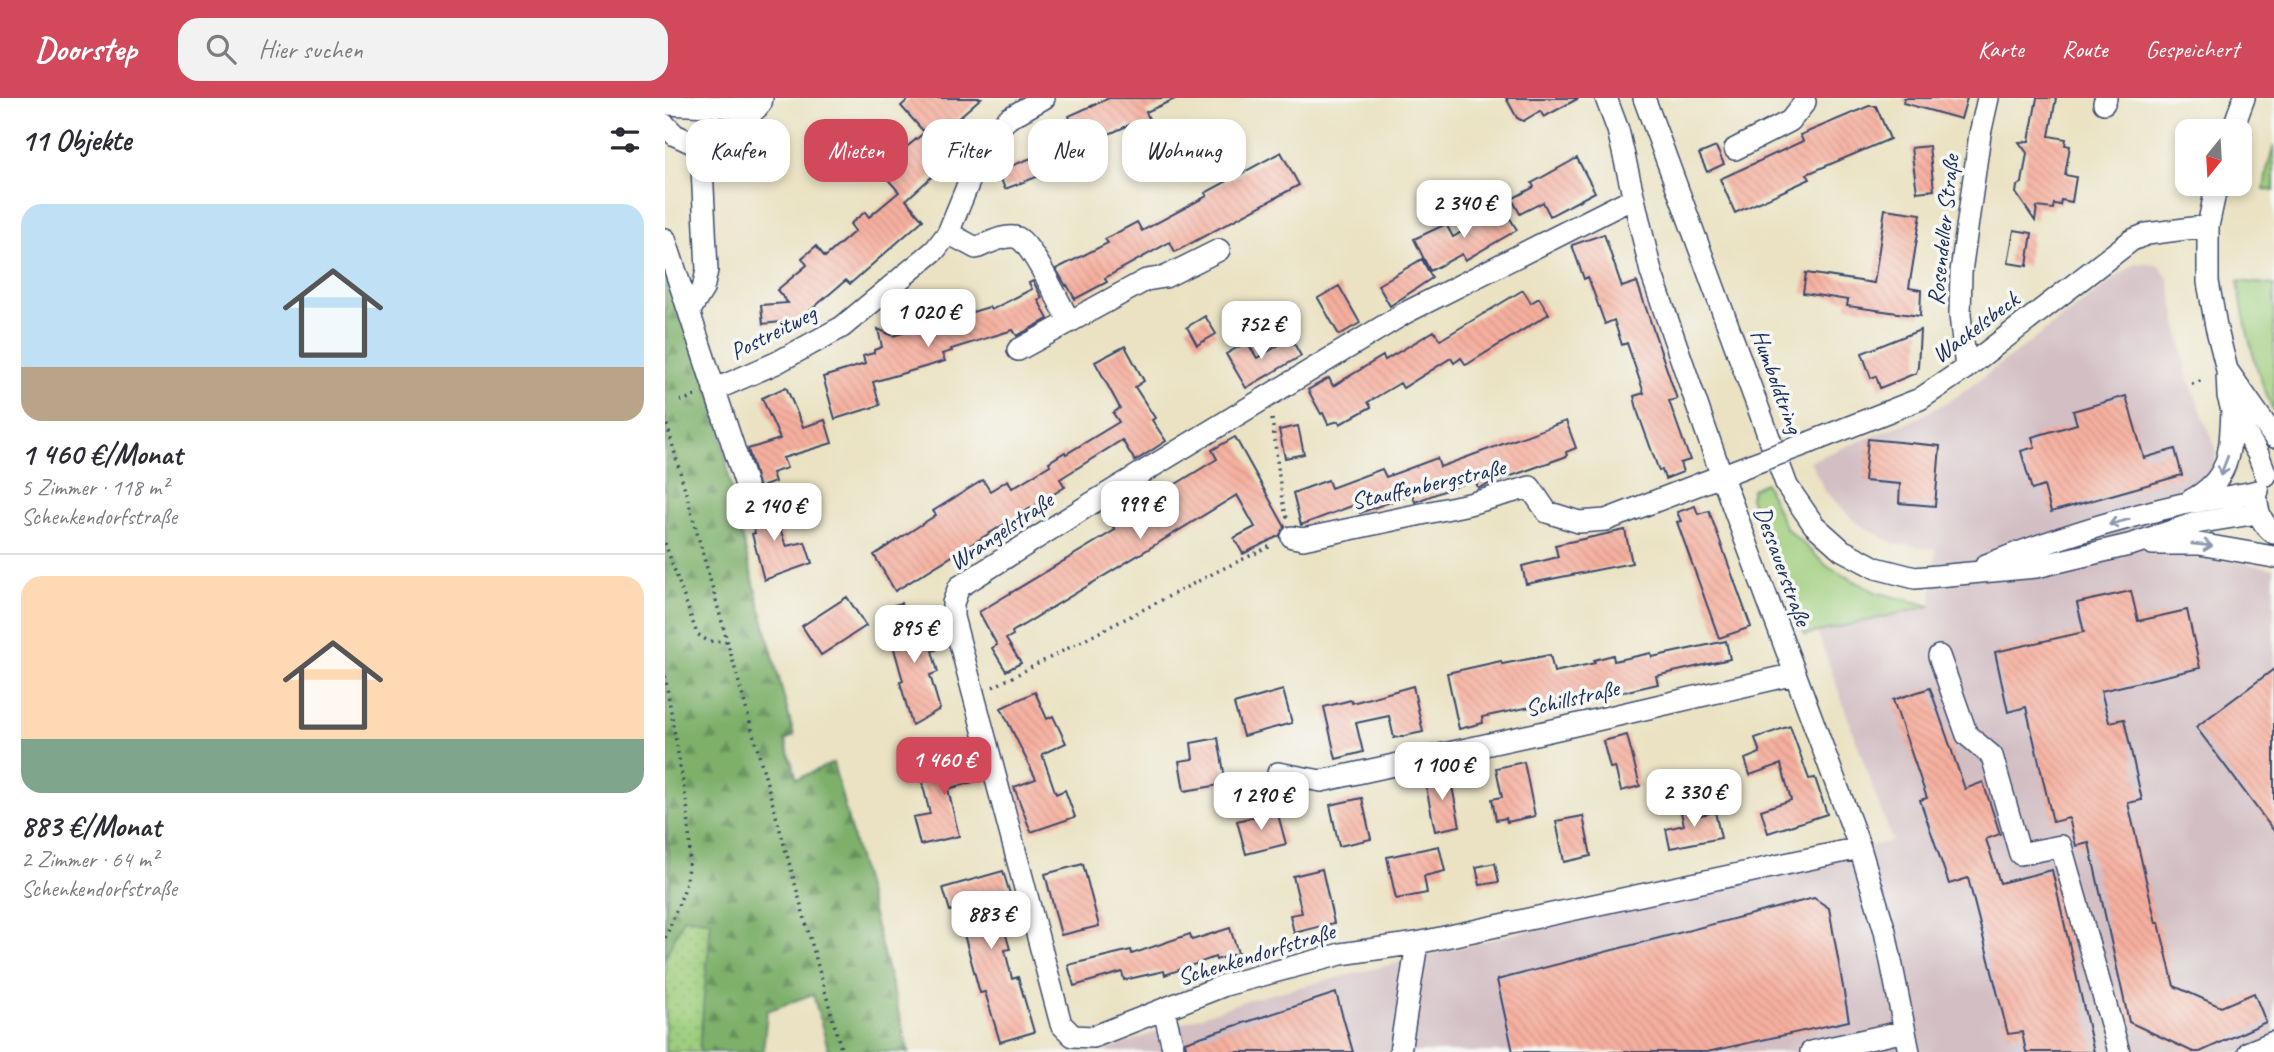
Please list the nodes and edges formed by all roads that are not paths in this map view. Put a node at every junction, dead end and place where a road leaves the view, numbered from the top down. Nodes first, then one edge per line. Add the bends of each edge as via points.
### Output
1 (1044, 98) edge
2 (1605, 98) edge
3 (1644, 98) edge
4 (1987, 98) edge
5 (2244, 98) edge
6 (1806, 99) edge
7 (759, 103) edge
8 (665, 104) edge
9 (743, 119) edge
10 (2236, 119) edge
11 (665, 125) edge
12 (686, 140) edge
13 (1735, 149) dead end
14 (703, 182) edge
15 (2214, 196) edge
16 (1633, 198) junction
17 (2208, 226) junction
18 (948, 233) junction
19 (665, 239) edge
20 (1219, 250) dead end
21 (689, 312) junction
22 (1070, 322) junction
23 (1018, 350) dead end
24 (1966, 368) junction
25 (2227, 370) junction
26 (714, 390) junction
27 (2232, 410) junction
28 (2274, 437) edge
29 (1722, 477) junction
30 (2266, 478) edge
31 (746, 485) dead end
32 (2184, 504) junction
33 (2258, 513) junction
34 (2274, 533) edge
35 (1292, 537) road end
36 (2133, 544) junction
37 (2274, 556) edge
38 (1961, 575) junction
39 (953, 603) joint
40 (1939, 656) dead end
41 (1795, 674) junction
42 (1278, 773) dead end
43 (1860, 848) junction
44 (1417, 943) junction
45 (1164, 1010) junction
46 (1907, 1041) edge
47 (2274, 1042) edge
48 (1174, 1052) edge
49 (1400, 1052) edge
50 (1811, 1052) edge
51 (2119, 1052) edge
52 (2249, 1052) edge

1 - 18 street, Postreitweg via 1009,118 989,140
2 - 16 street, Dessauerstraße via 1618,130
3 - 38 street, Humboldtring via 1787,486 1814,525 1842,550 1877,568 1915,578
4 - 24 street, Rosendeller Straße via 1961,272
5 - 10 street
6 - 13 street via 1790,121
7 - 8 street
7 - 9 street
11 - 12 street
14 - 21 street via 707,270 703,289
15 - 17 street
16 - 29 street, Dessauerstraße via 1651,272
16 - 39 street, Wrangelstraße via 1405,313 959,587
17 - 24 street, Wackelsbeck via 2131,240
17 - 25 street via 2209,282
18 - 22 street via 976,248 1006,237 1017,238 1029,248
18 - 26 street, Postreitweg via 935,250 842,327
19 - 21 street
20 - 22 street via 1165,277 1146,280
21 - 26 street
22 - 23 street
24 - 29 street, Wackelsbeck, bridge via 1920,399
25 - 27 street
25 - 28 street
26 - 31 street
27 - 30 street via 2258,454
27 -> 32 street via 2225,468 2204,493
29 - 35 street, Stauffenbergstraße via 1606,520 1579,522 1546,512 1530,487 1316,537
29 - 41 street, Dessauerstraße
30 - 32 street, Humboldtring via 2235,497
30 - 33 street
32 -> 38 street, Humboldtring via 2042,543
33 - 34 street
33 - 36 street, Humboldtring via 2196,523
36 -> 37 street via 2199,544
36 - 38 street, Humboldtring via 2036,567
39 - 45 street, Schenkendorfstraße via 973,698 1061,1024 1073,1036 1093,1037
40 - 51 street via 1967,735 1992,757 2020,854 2061,846
41 - 42 street, Schillstraße via 1321,781
41 - 43 street, Dessauerstraße
43 - 44 street, Schenkendorfstraße
43 - 46 street, Dessauerstraße via 1885,931
44 - 45 street, Schenkendorfstraße via 1341,954 1225,985
44 - 49 street
45 - 48 street
46 - 50 street
47 - 52 street

